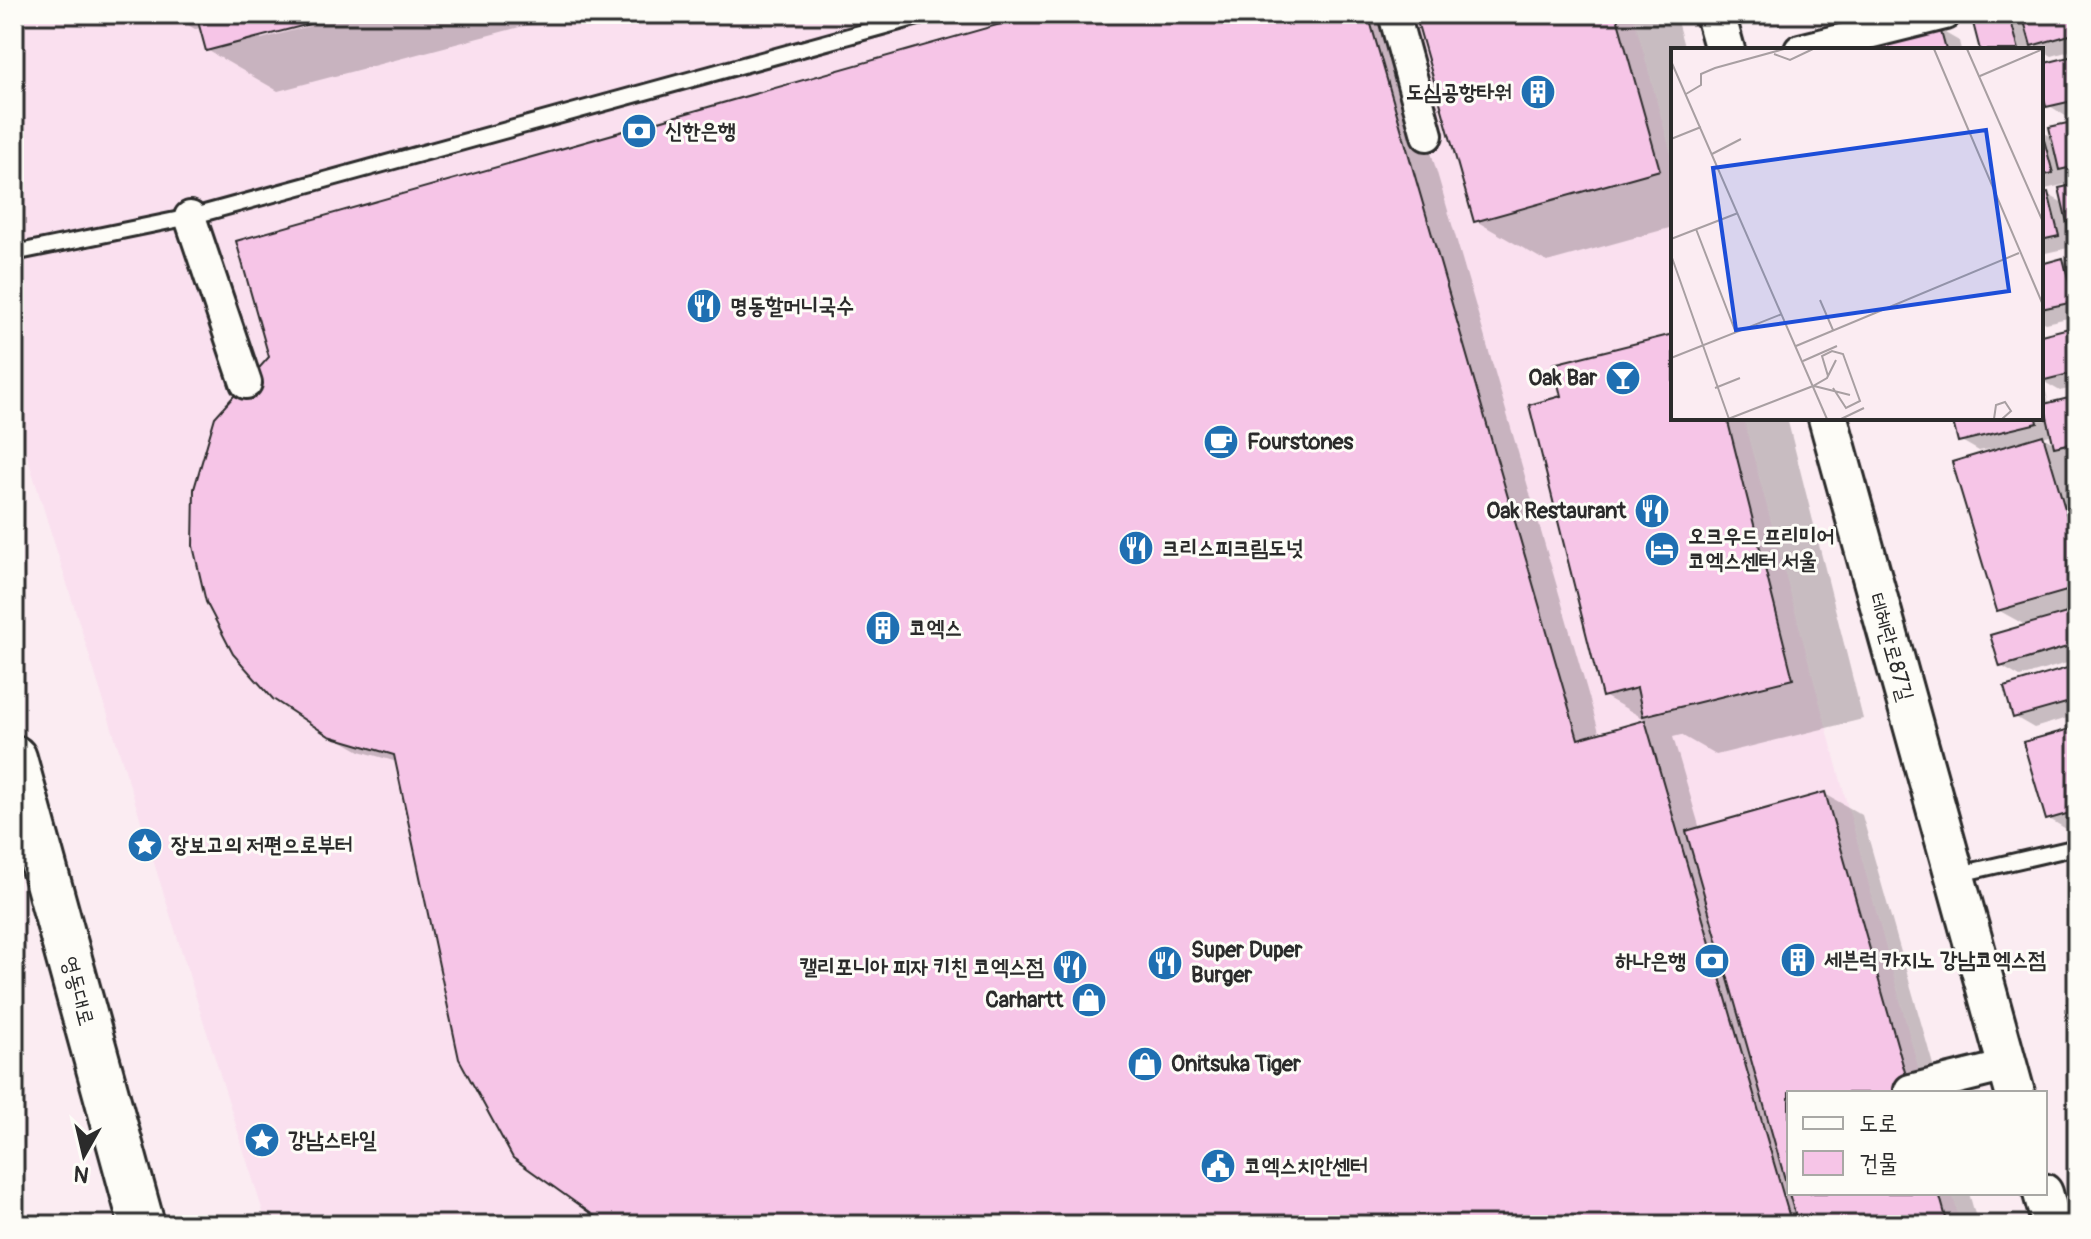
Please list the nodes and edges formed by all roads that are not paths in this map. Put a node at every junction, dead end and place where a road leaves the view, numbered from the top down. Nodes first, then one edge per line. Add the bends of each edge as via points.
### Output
1 (929, 14) edge
2 (1394, 14) edge
3 (1715, 14) edge
4 (1945, 14) edge
5 (1724, 48) edge
6 (1808, 48) edge
7 (1427, 135) dead end
8 (190, 217) junction
9 (14, 253) edge
10 (246, 383) dead end
11 (1829, 420) edge
12 (14, 758) edge
13 (2077, 847) edge
14 (1955, 875) junction
15 (2011, 1080) edge
16 (1910, 1090) dead end
17 (2044, 1195) edge
18 (142, 1225) edge
19 (2052, 1225) edge

1 - 8 lane
2 - 7 street
3 - 5 street
4 - 6 street
8 - 9 lane
8 - 10 street
11 - 14 street, 테헤란로87길
12 - 18 main road, 영동대로
13 - 14 lane
14 - 15 street, 테헤란로87길
15 - 16 street
17 - 19 street

